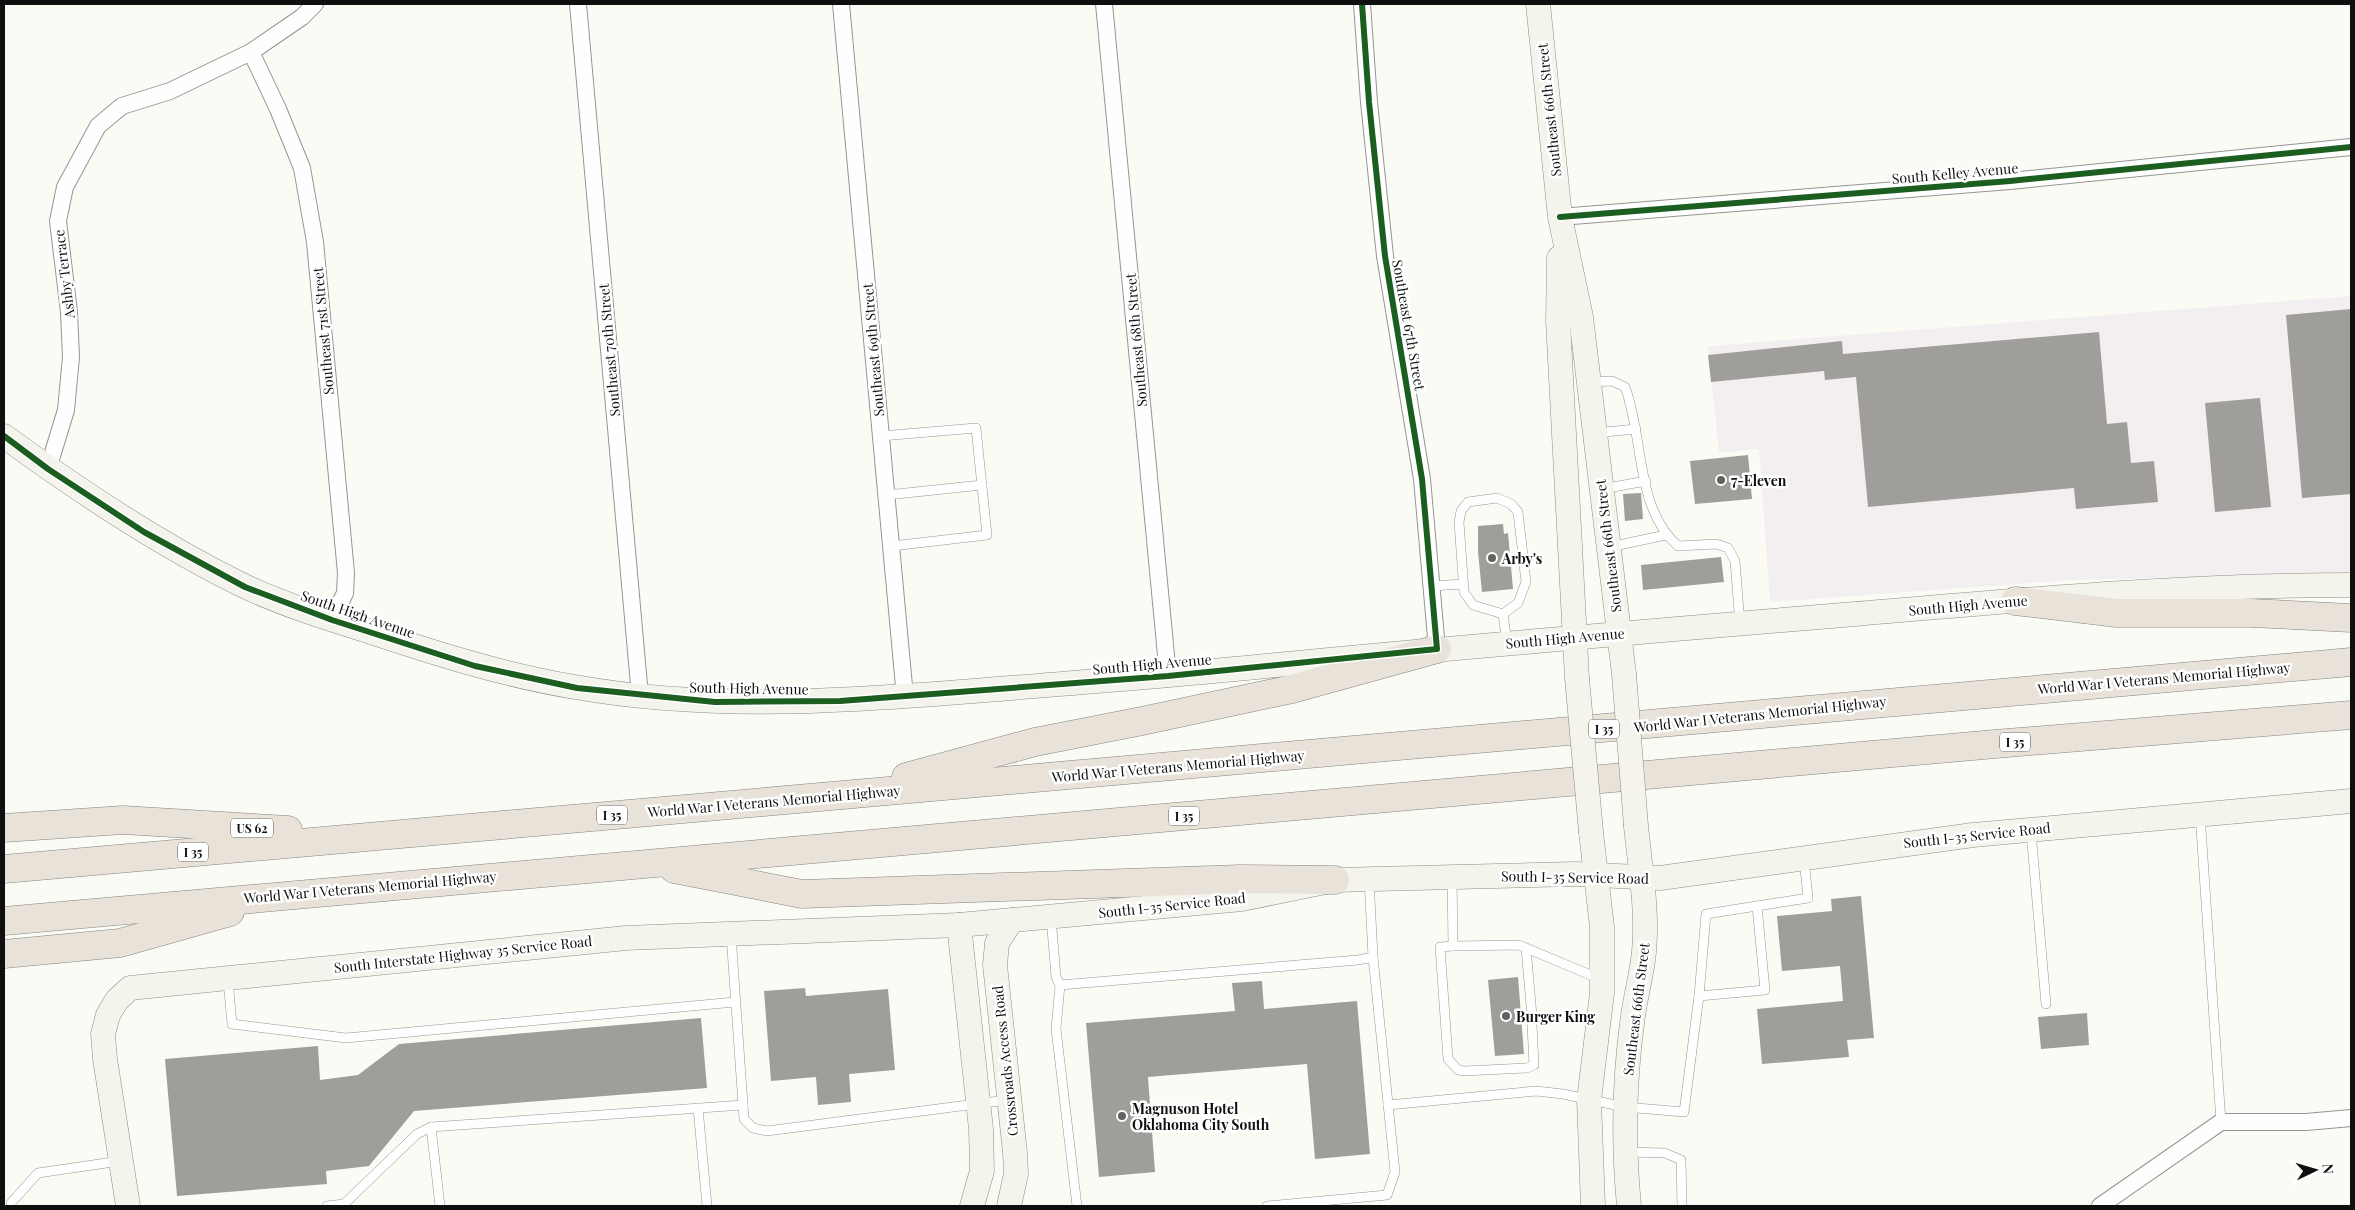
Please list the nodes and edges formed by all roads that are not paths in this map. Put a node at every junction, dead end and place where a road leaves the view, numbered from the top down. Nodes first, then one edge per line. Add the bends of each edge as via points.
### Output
1 (315, 4) edge
2 (578, 4) edge
3 (841, 4) edge
4 (1104, 4) edge
5 (1362, 4) edge
6 (1538, 4) edge
7 (251, 52) junction
8 (2351, 147) edge
9 (1560, 217) junction
10 (1589, 382) junction
11 (1636, 429) junction
12 (1595, 433) junction
13 (4, 436) edge
14 (881, 436) junction
15 (48, 469) junction
16 (1646, 481) junction
17 (982, 485) junction
18 (1601, 489) junction
19 (887, 495) junction
20 (1666, 535) junction
21 (892, 546) junction
22 (1608, 547) junction
23 (1463, 584) junction
24 (2351, 585) edge
25 (1431, 586) junction
26 (2015, 601) junction
27 (1503, 614) junction
28 (2351, 618) edge
29 (332, 620) junction
30 (1740, 624) junction
31 (1619, 634) junction
32 (1575, 637) junction
33 (1507, 643) junction
34 (1437, 649) junction
35 (2351, 662) edge
36 (1168, 676) junction
37 (640, 696) junction
38 (905, 697) junction
39 (2351, 715) edge
40 (843, 794) junction
41 (2351, 801) edge
42 (2200, 814) junction
43 (4, 828) edge
44 (2031, 829) junction
45 (382, 835) junction
46 (1804, 856) junction
47 (643, 863) junction
48 (4, 869) edge
49 (1595, 875) junction
50 (1452, 877) junction
51 (1641, 877) junction
52 (1369, 879) junction
53 (1335, 880) junction
54 (293, 894) junction
55 (1757, 906) junction
56 (1051, 917) junction
57 (4, 920) edge
58 (1012, 920) junction
59 (960, 925) junction
60 (798, 931) joint
61 (731, 934) junction
62 (1453, 946) junction
63 (1526, 948) junction
64 (4, 954) edge
65 (1373, 957) junction
66 (227, 977) junction
67 (1602, 980) junction
68 (1060, 985) junction
69 (1699, 996) junction
70 (735, 1002) junction
71 (2046, 1004) dead end
72 (1010, 1100) junction
73 (1589, 1100) junction
74 (978, 1103) junction
75 (743, 1105) junction
76 (1388, 1105) junction
77 (698, 1108) junction
78 (1625, 1108) junction
79 (2351, 1118) edge
80 (2221, 1122) junction
81 (431, 1127) junction
82 (1625, 1152) junction
83 (121, 1162) junction
84 (11, 1205) edge
85 (128, 1206) edge
86 (329, 1206) edge
87 (440, 1206) edge
88 (707, 1206) edge
89 (972, 1206) edge
90 (1009, 1206) edge
91 (1077, 1206) edge
92 (1267, 1206) edge
93 (1593, 1206) edge
94 (1629, 1206) edge
95 (1682, 1206) edge
96 (2100, 1206) edge

1 - 7 street, Ashby Terrace via 302,17
2 - 37 street, Southeast 70th Street
3 - 14 street, Southeast 69th Street
4 - 36 street, Southeast 68th Street
5 - 25 street, Southeast 67th Street via 1384,256 1422,479
6 - 9 street, Southeast 66th Street
7 - 15 street, Ashby Terrace via 170,91 122,106 98,126 65,187 58,221 71,357 66,410
7 - 29 street, Southeast 71st Street via 302,168 315,242 346,573 345,593
8 - 9 street, South Kelley Avenue via 2010,181
9 - 10 street, Southeast 66th Street via 1581,317
9 - 32 street, Southeast 66th Street via 1558,321
10 - 11 lane via 1612,381 1625,387 1633,407
10 - 12 street, Southeast 66th Street
11 - 12 lane
11 - 16 lane via 1638,453
12 - 18 street, Southeast 66th Street
13 - 15 street, South High Avenue
14 - 17 lane via 976,428
14 - 19 street, Southeast 69th Street
15 - 29 street, South High Avenue via 144,532 236,582
16 - 18 lane
16 - 20 lane via 1655,517
17 - 19 lane
17 - 21 lane via 987,535
18 - 22 street, Southeast 66th Street
19 - 21 street, Southeast 69th Street
20 - 22 lane
20 - 30 lane via 1678,546 1716,544 1728,548 1735,561
21 - 38 street, Southeast 69th Street
22 - 31 street, Southeast 66th Street
23 - 25 lane
23 - 27 lane via 1464,592 1473,605
23 - 27 lane via 1461,511 1468,502 1497,498 1511,504 1518,512 1526,582 1518,603
24 - 26 street, South High Avenue via 2136,592
25 - 34 street, Southeast 67th Street
26 - 28 highway via 2117,613 2252,612
26 - 30 street, South High Avenue
27 - 33 lane
29 - 37 street, South High Avenue via 475,666 577,688
30 - 31 street, South High Avenue
31 - 32 street, South High Avenue
31 - 51 street, Southeast 66th Street, bridge
32 - 33 street, South High Avenue
32 - 49 street, Southeast 66th Street, bridge
33 - 34 street, South High Avenue
34 - 36 street, South High Avenue
34 - 40 highway via 1292,689 1035,742
35 - 40 highway, World War I Veterans Memorial Highway / I 35
36 - 38 street, South High Avenue
37 - 38 street, South High Avenue via 714,702
39 - 47 highway, World War I Veterans Memorial Highway / I 35
40 - 45 highway, World War I Veterans Memorial Highway / I 35
41 - 42 street, South I-35 Service Road
42 - 44 street, South I-35 Service Road
42 - 80 lane
43 - 45 highway, US 62 via 123,820
44 - 46 street, South I-35 Service Road
44 - 71 lane
45 - 48 highway, World War I Veterans Memorial Highway / I 35
46 - 51 street, South I-35 Service Road via 1660,878
46 - 55 lane via 1808,898
47 - 53 highway via 802,894 1240,879
47 - 54 highway, World War I Veterans Memorial Highway / I 35
49 - 50 street, South I-35 Service Road
49 - 51 street, South I-35 Service Road
49 - 67 street, Southeast 66th Street via 1602,927
50 - 52 street, South I-35 Service Road
50 - 62 lane
51 - 78 street, Southeast 66th Street via 1644,952 1633,1016
52 - 53 street, South I-35 Service Road
52 - 65 lane
53 - 56 street, South I-35 Service Road via 1242,899
54 - 57 highway, World War I Veterans Memorial Highway / I 35
54 - 64 highway via 120,944
55 - 69 lane via 1706,914
55 - 69 lane via 1765,990
56 - 58 street, South I-35 Service Road
56 - 68 lane via 1056,977
58 - 59 street, South I-35 Service Road
58 - 72 street, Crossroads Access Road via 997,943 995,965
59 - 60 street, South I-35 Service Road
59 - 74 street
60 - 61 street, South Interstate Highway 35 Service Road
61 - 66 street, South Interstate Highway 35 Service Road via 626,938
61 - 70 lane
62 - 63 lane via 1518,945
62 - 63 lane via 1440,947 1448,1059 1452,1066 1464,1071 1534,1065
63 - 67 lane
65 - 68 lane
65 - 76 lane
66 - 70 lane via 232,1024 346,1038
66 - 83 street, South Interstate Highway 35 Service Road via 130,988 108,1015 103,1034 105,1059
67 - 73 street, Southeast 66th Street
68 - 91 lane via 1056,1029
69 - 78 lane via 1684,1112
70 - 75 lane
72 - 74 lane
72 - 90 street, Crossroads Access Road via 1016,1174
73 - 76 lane via 1536,1091
73 - 78 lane
73 - 93 street, Southeast 66th Street
74 - 75 lane via 767,1131 753,1128 744,1119
74 - 89 street via 982,1172
75 - 77 lane
76 - 92 lane via 1394,1172 1387,1194
77 - 81 lane
77 - 88 lane
78 - 82 street, Southeast 66th Street
79 - 80 street via 2306,1122
80 - 96 street
81 - 86 lane via 418,1134 344,1204
81 - 87 lane
82 - 94 street, Southeast 66th Street
82 - 95 lane via 1665,1153 1681,1160
83 - 84 lane via 38,1173
83 - 85 street

